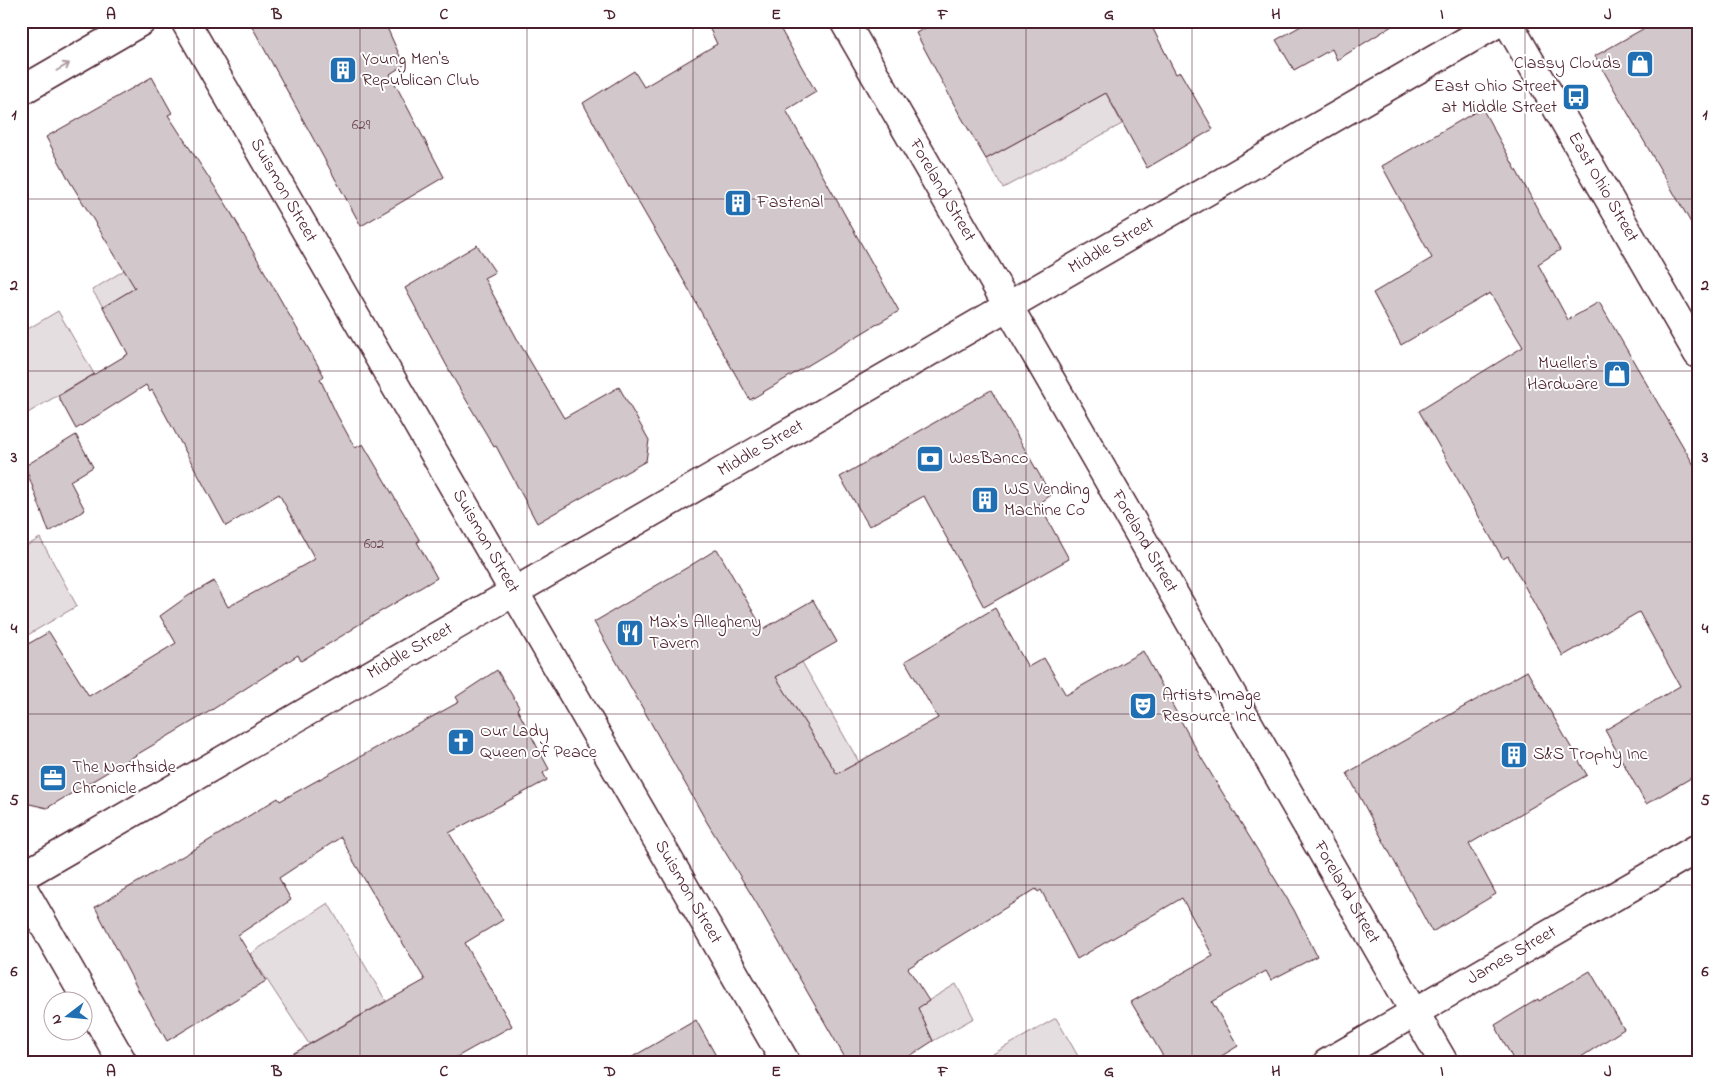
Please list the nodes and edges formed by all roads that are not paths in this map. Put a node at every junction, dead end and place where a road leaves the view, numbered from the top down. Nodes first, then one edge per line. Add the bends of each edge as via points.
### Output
1 (142, 21) edge
2 (185, 21) edge
3 (844, 21) edge
4 (1502, 21) edge
5 (1507, 21) edge
6 (21, 91) edge
7 (1008, 307) junction
8 (1698, 354) edge
9 (514, 592) junction
10 (1698, 848) edge
11 (21, 878) edge
12 (21, 885) edge
13 (1415, 1012) junction
14 (123, 1063) edge
15 (786, 1063) edge
16 (1327, 1063) edge
17 (1444, 1063) edge

6 -> 1 street
2 - 9 street, Suismon Street
3 - 7 street, Foreland Street
4 - 7 street, Middle Street
5 - 8 street, East Ohio Street
7 - 9 street, Middle Street
7 - 13 street, Foreland Street
9 - 11 street, Middle Street
9 - 15 street, Suismon Street
10 - 13 street, James Street
12 - 14 street
13 - 16 street, James Street
13 - 17 street, Foreland Street

